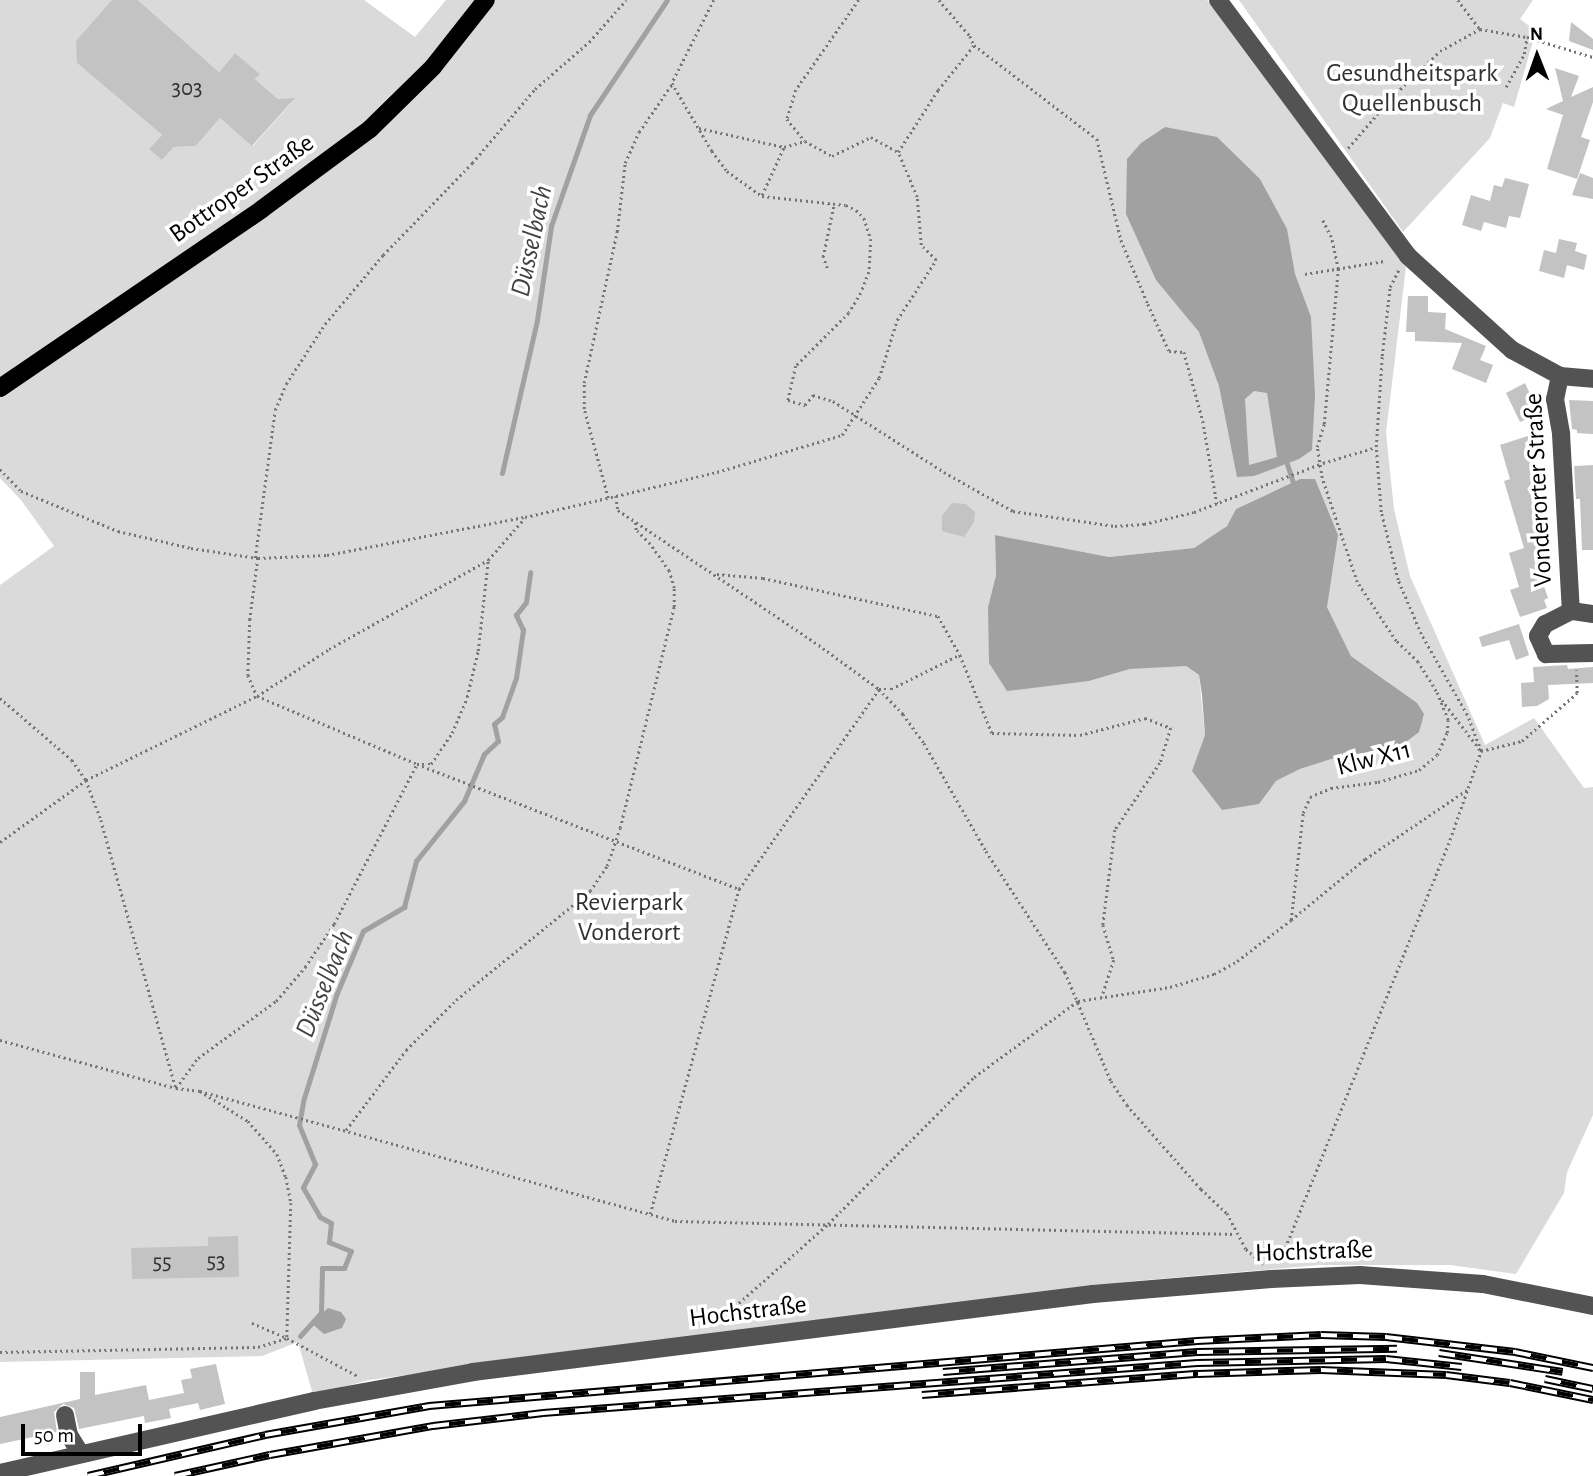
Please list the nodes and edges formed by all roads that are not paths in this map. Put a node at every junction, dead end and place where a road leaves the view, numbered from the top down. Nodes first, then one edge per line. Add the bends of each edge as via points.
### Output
1 (486, 0) edge
2 (1218, 0) edge
3 (1560, 376) junction
4 (1593, 379) edge
5 (0, 388) edge
6 (1572, 611) junction
7 (1593, 614) edge
8 (1593, 653) edge
9 (1593, 1306) edge
10 (65, 1415) dead end
11 (80, 1454) junction
12 (0, 1473) edge

1 - 5 main road, Bottroper Straße via 432,68 370,129 262,209
2 - 3 street, Vonderorter Straße via 1408,256 1512,350
3 - 4 street
3 - 6 street, Vonderorter Straße via 1555,399
6 - 7 street, Vonderorter Straße
6 - 8 street, Vonderorter Straße via 1545,624 1538,636 1546,654
9 - 11 street, Hochstraße via 1408,1277 1271,1279 1093,1294 508,1366 379,1388
10 - 11 street
11 - 12 street, Hochstraße

